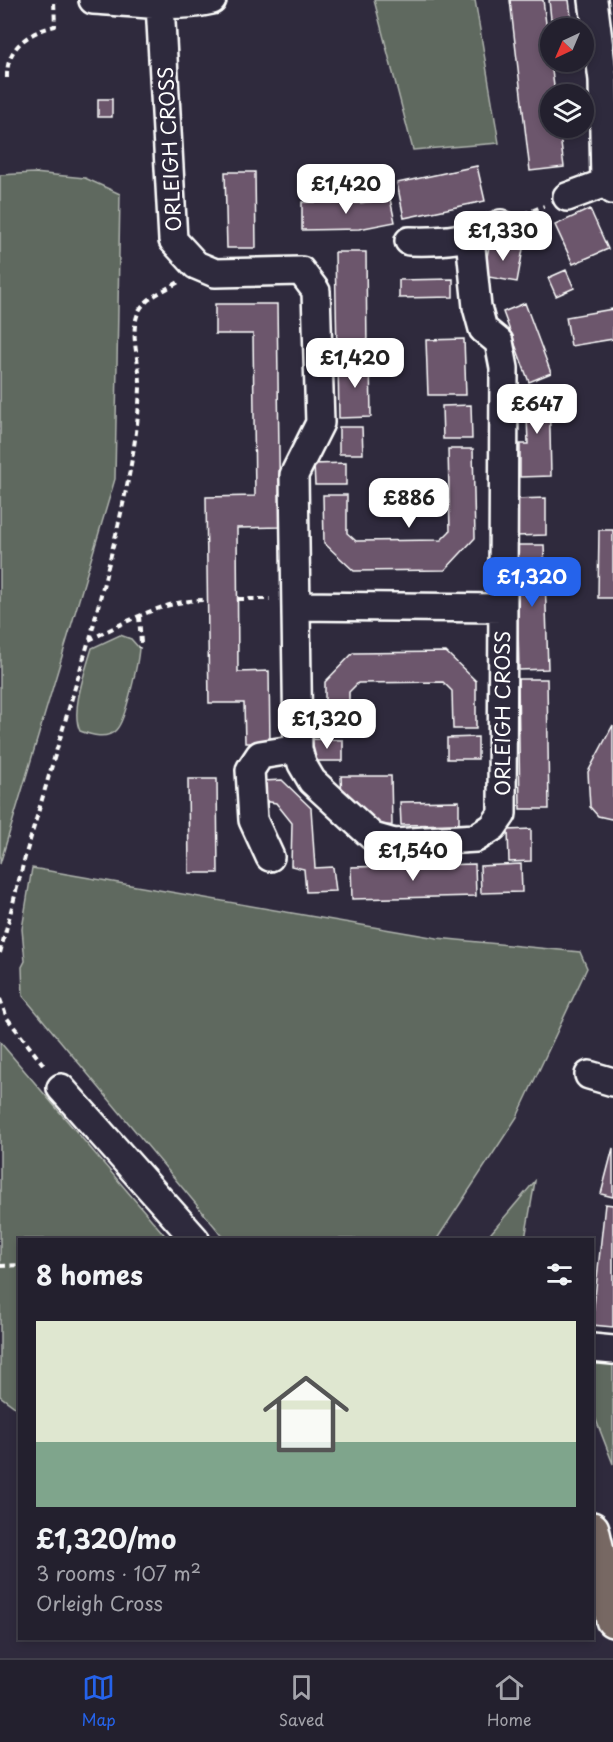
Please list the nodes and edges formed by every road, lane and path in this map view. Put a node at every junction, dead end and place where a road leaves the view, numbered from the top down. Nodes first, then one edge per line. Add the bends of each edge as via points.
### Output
1 (54, 0) edge
2 (93, 0) edge
3 (212, 0) edge
4 (593, 0) edge
5 (160, 4) junction
6 (8, 78) dead end
7 (609, 187) edge
8 (567, 197) joint
9 (501, 224) joint
10 (470, 238) junction
11 (409, 241) dead end
12 (196, 265) junction
13 (238, 599) dead end
14 (207, 600) dead end
15 (296, 602) junction
16 (502, 608) junction
17 (139, 616) junction
18 (89, 640) junction
19 (139, 648) dead end
20 (298, 749) junction
21 (270, 857) dead end
22 (0, 953) edge
23 (0, 999) edge
24 (62, 1088) joint
25 (194, 1238) edge
26 (18, 1265) edge
27 (0, 1266) edge
28 (594, 1348) edge
29 (613, 1350) edge
30 (594, 1538) edge
31 (613, 1620) edge

1 - 6 path via 55,26 18,43 10,54
2 - 5 street
3 - 5 street
4 - 7 street via 603,80
5 - 12 street, ORLEIGH CROSS via 172,240
7 - 8 street
8 - 9 path
9 - 10 street
10 - 11 street
10 - 16 street, ORLEIGH CROSS via 477,307 483,329 499,342 504,368
12 - 15 street, ORLEIGH CROSS via 215,273 301,271 316,291 320,423 294,475
12 - 18 path via 183,280 139,309 135,326 140,386 133,455
13 - 15 path
14 - 17 path via 190,599
15 - 16 street, ORLEIGH CROSS
15 - 20 street, ORLEIGH CROSS
16 - 20 street, ORLEIGH CROSS via 502,814 493,827 476,838 394,843 373,837 312,781
17 - 18 path
17 - 19 path
18 - 22 path
20 - 21 street via 260,755 250,770 245,825
23 - 24 path via 7,1018
24 - 25 street
26 - 27 path
28 - 29 street
30 - 31 main road

